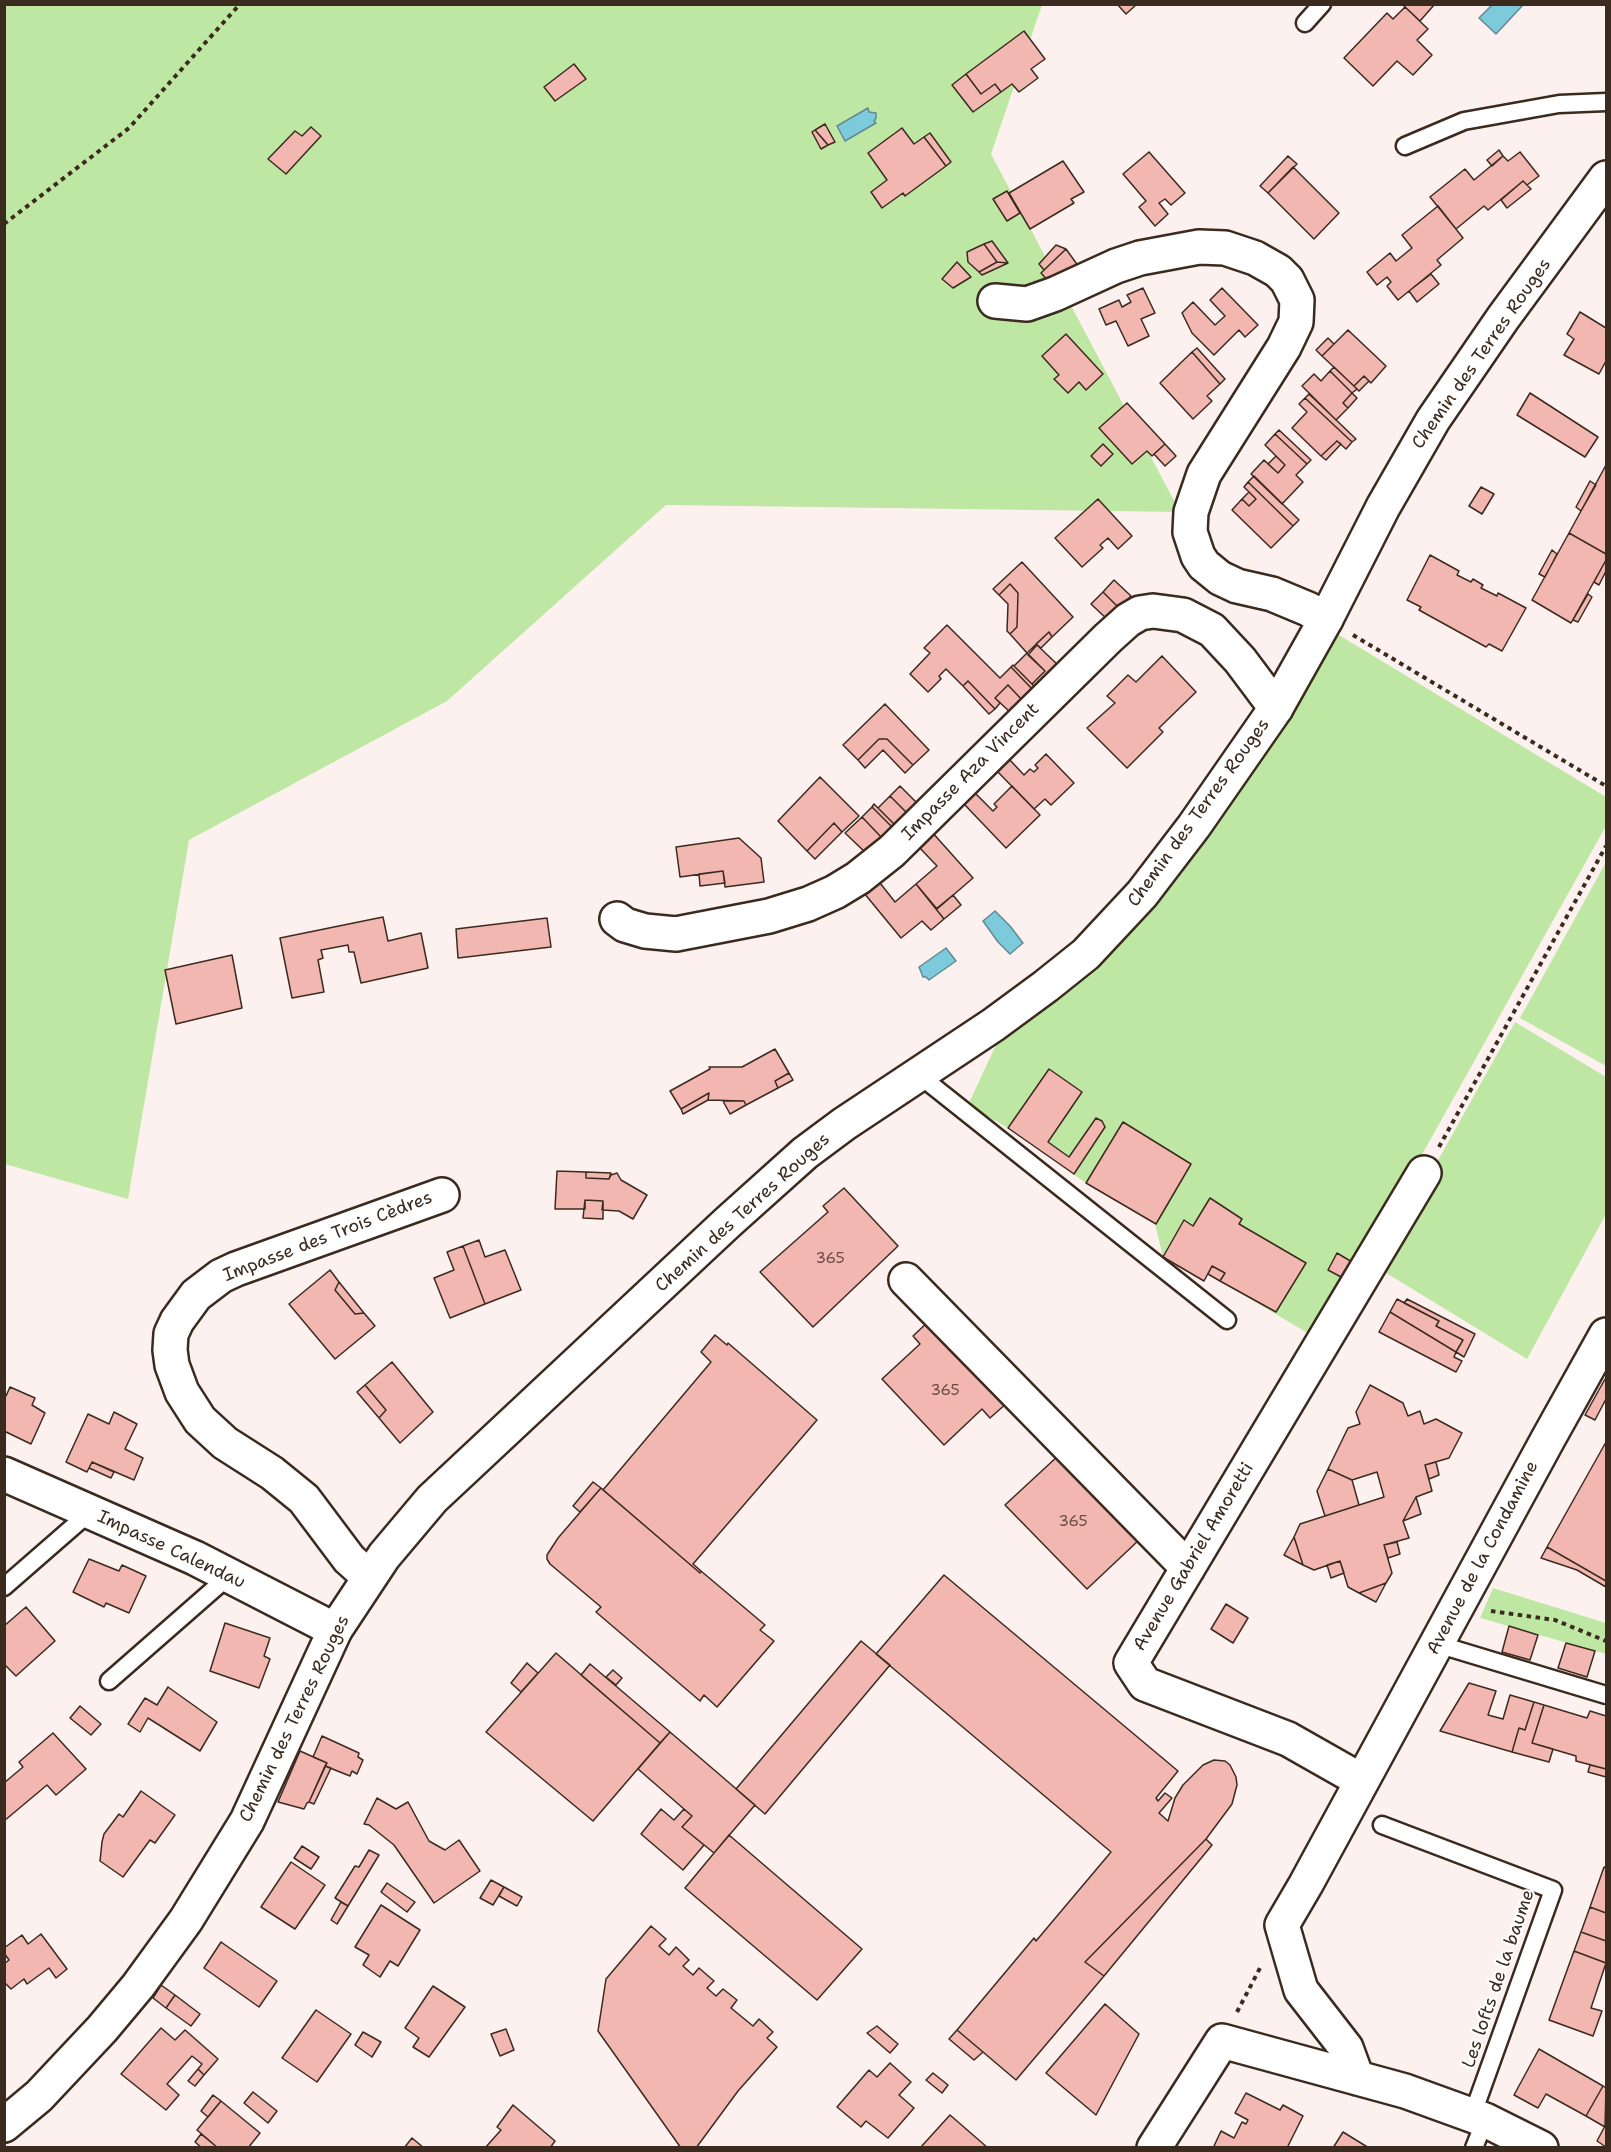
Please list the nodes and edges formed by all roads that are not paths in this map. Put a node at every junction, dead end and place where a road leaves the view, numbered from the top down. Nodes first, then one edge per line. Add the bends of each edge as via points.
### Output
1 (1322, 4) edge
2 (1305, 23) dead end
3 (1606, 102) edge
4 (1405, 146) dead end
5 (1606, 178) edge
6 (996, 301) dead end
7 (1326, 620) junction
8 (1276, 708) junction
9 (617, 919) dead end
10 (919, 1075) junction
11 (1424, 1173) road end
12 (442, 1195) dead end
13 (906, 1280) dead end
14 (1227, 1320) dead end
15 (1606, 1335) edge
16 (4, 1474) edge
17 (90, 1512) junction
18 (1188, 1568) junction
19 (230, 1575) junction
20 (369, 1576) junction
21 (4, 1587) edge
22 (335, 1630) junction
23 (1437, 1644) junction
24 (109, 1681) dead end
25 (1606, 1695) edge
26 (1362, 1781) junction
27 (1382, 1825) dead end
28 (1357, 2078) junction
29 (4, 2125) edge
30 (1477, 2128) edge
31 (1154, 2148) edge
32 (1540, 2148) edge

1 - 2 lane
3 - 4 lane via 1559,104 1487,116
5 - 7 street, Chemin des Terres Rouges via 1432,420
6 - 7 street via 1027,304 1140,258 1199,247 1225,248 1278,271 1297,300 1296,322 1279,356 1204,474 1191,512 1190,532 1198,556 1220,578 1288,600
7 - 8 street, Chemin des Terres Rouges
8 - 9 street, Impasse Aza Vincent via 1212,630 1183,615 1153,611 1140,614 1108,638 892,851 835,892 769,916 676,934 645,931
8 - 10 street, Chemin des Terres Rouges via 1168,860 1086,954
10 - 14 lane
10 - 20 street, Chemin des Terres Rouges via 844,1124 759,1193 432,1499
11 - 18 street, Avenue Gabriel Amoretti
12 - 20 street, Impasse des Trois Cèdres via 221,1276 196,1295 171,1334 172,1365 182,1392 200,1420 225,1443 280,1478 304,1499 349,1559
13 - 18 street
15 - 23 street, Avenue de la Condamine
16 - 17 street, Impasse Calendau
17 - 19 street, Impasse Calendau
17 - 21 lane
18 - 26 street, Avenue Gabriel Amoretti via 1131,1663 1145,1684 1288,1739
19 - 22 street, Impasse Calendau
19 - 24 lane
20 - 22 street, Chemin des Terres Rouges
22 - 29 street, Chemin des Terres Rouges via 247,1821 186,1920 102,2029 39,2096
23 - 25 lane
23 - 26 street, Avenue de la Condamine
26 - 28 street via 1282,1925 1300,1990 1346,2048
27 - 30 lane, Les lofts de la baume via 1553,1890
28 - 30 street via 1405,2091
28 - 31 street via 1222,2041
30 - 32 street

